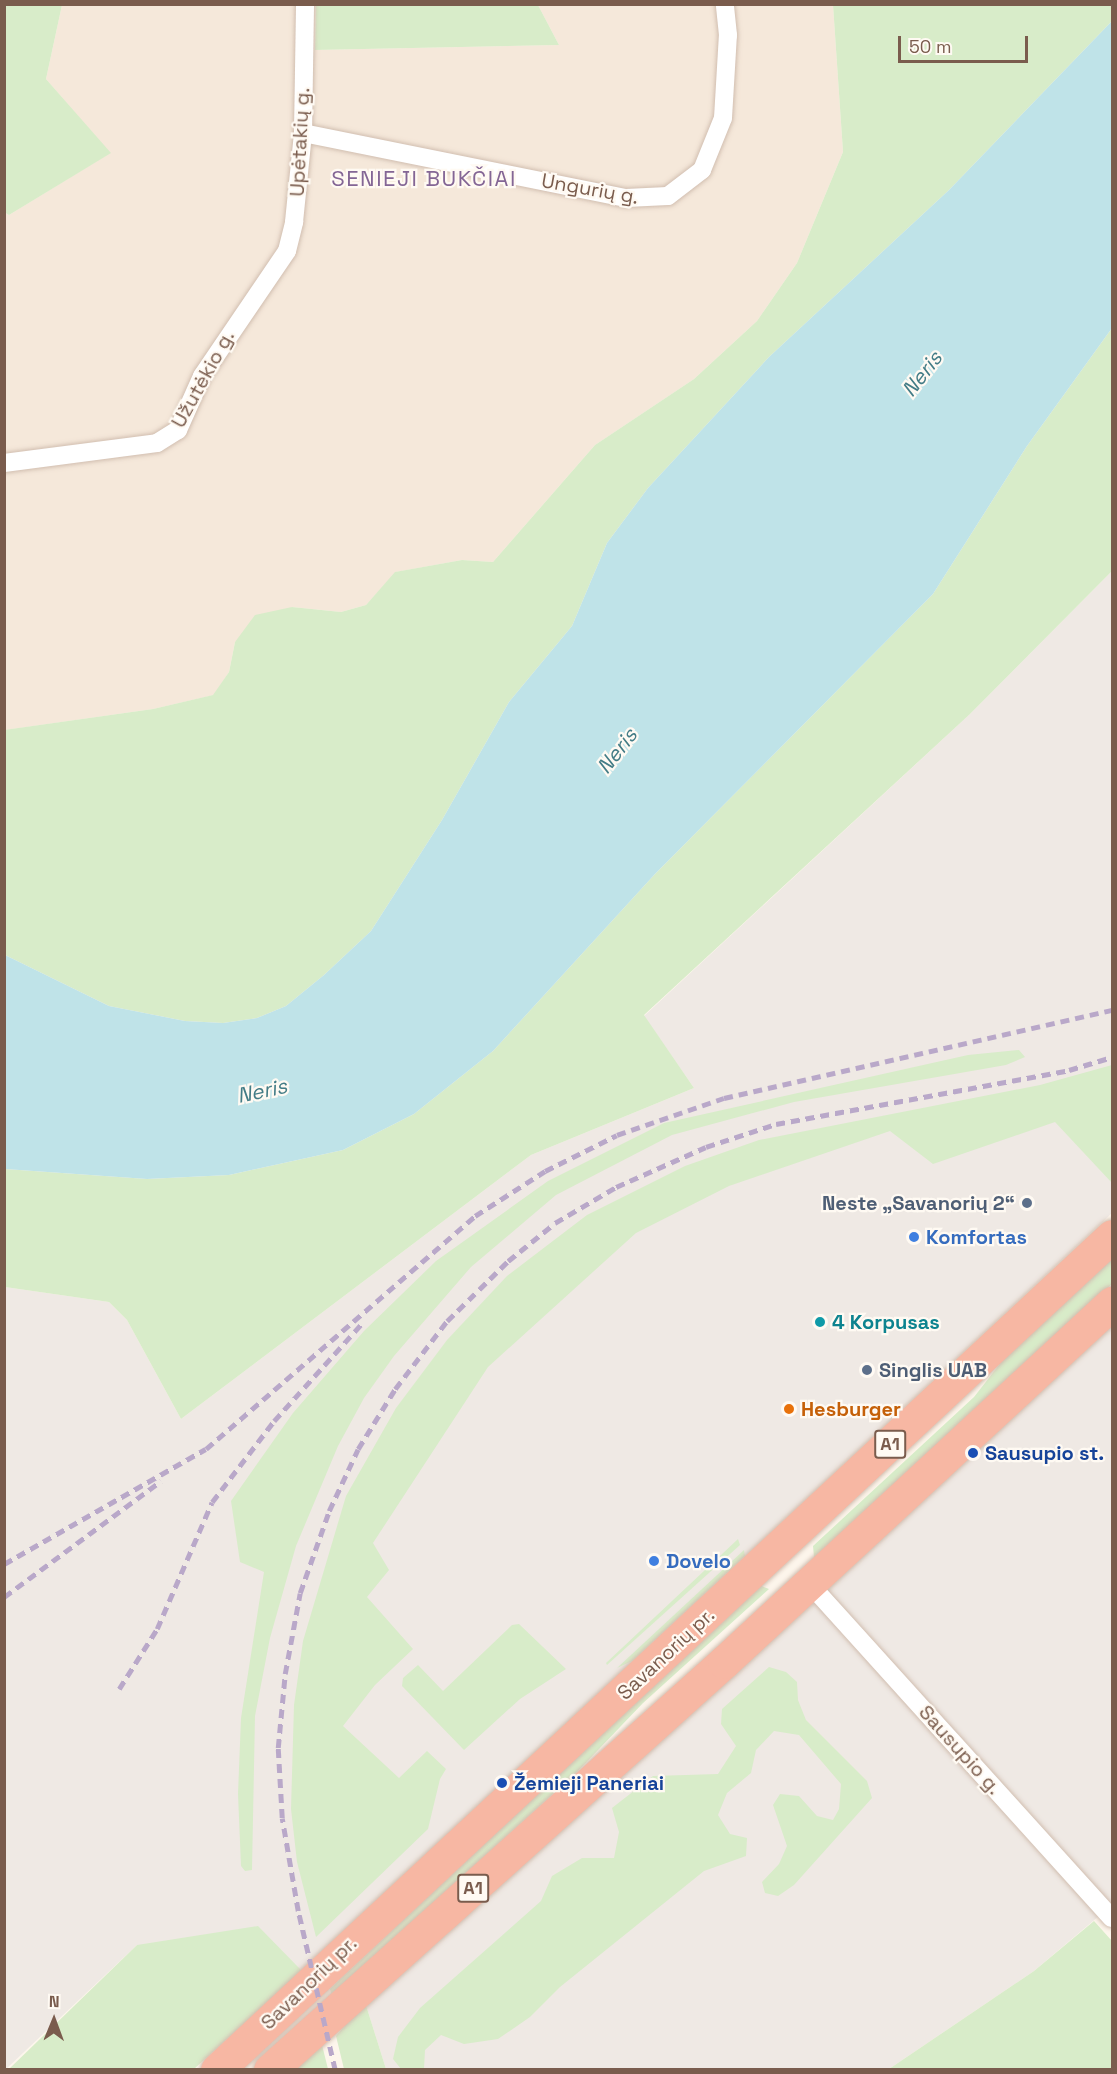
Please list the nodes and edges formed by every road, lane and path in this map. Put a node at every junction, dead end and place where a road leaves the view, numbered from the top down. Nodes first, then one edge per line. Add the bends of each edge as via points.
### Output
1 (305, 4) edge
2 (725, 4) edge
3 (303, 134) junction
4 (271, 273) joint
5 (4, 463) edge
6 (1113, 1236) edge
7 (1113, 1303) edge
8 (777, 1550) junction
9 (808, 1582) junction
10 (1113, 1918) edge
11 (217, 2070) edge
12 (270, 2070) edge

1 - 3 street, Upėtakių g.
2 - 3 street, Ungurių g. via 728,35 723,118 702,170 668,196 626,198
3 - 4 street, Upėtakių g. via 294,222 286,251
4 - 5 street, Užutėkio g. via 202,376 178,430 157,443
6 - 8 highway, Savanorių pr. / A1
7 - 9 highway, Savanorių pr. / A1
8 - 9 highway
8 - 11 highway, Savanorių pr. / A1
9 - 10 street, Sausupio g.
9 - 12 highway, Savanorių pr. / A1

